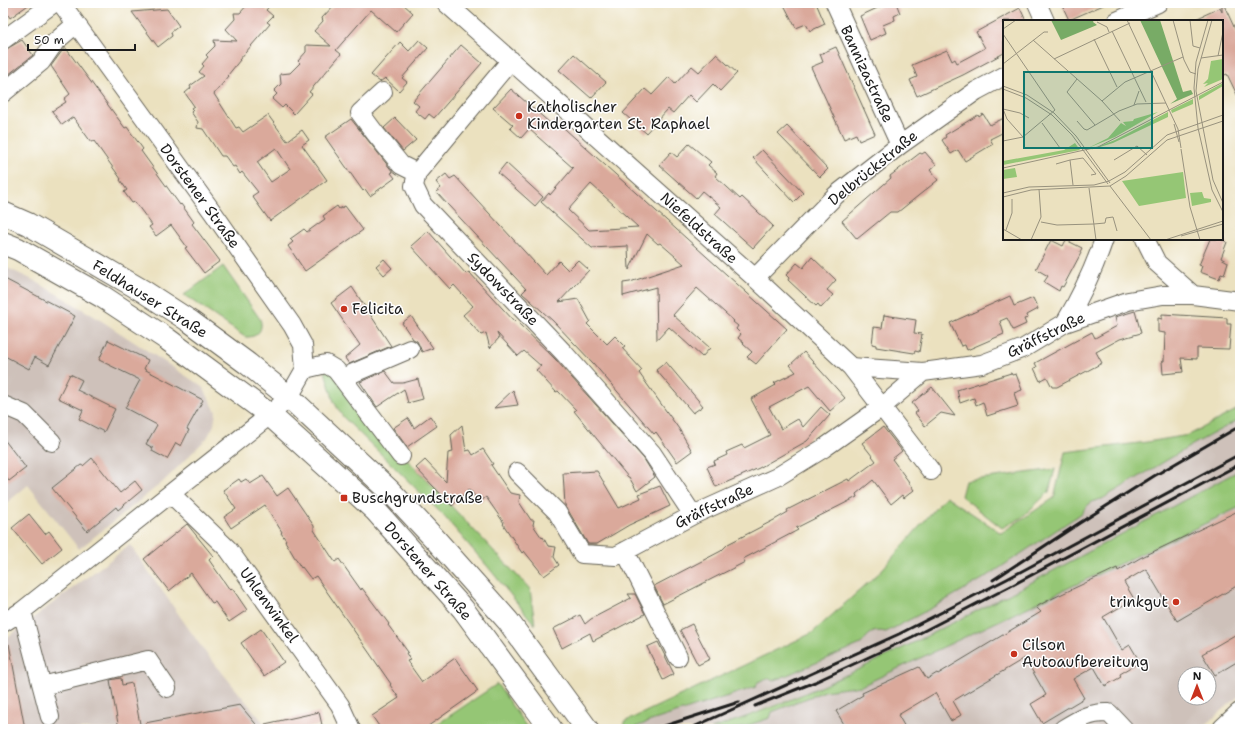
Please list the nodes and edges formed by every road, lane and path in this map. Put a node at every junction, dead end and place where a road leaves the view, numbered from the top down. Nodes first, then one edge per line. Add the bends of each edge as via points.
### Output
1 (54, 3) edge
2 (61, 3) edge
3 (446, 3) edge
4 (835, 3) edge
5 (1037, 3) edge
6 (1158, 3) edge
7 (1045, 20) edge
8 (1119, 20) edge
9 (76, 24) junction
10 (3, 40) edge
11 (511, 60) junction
12 (1003, 77) edge
13 (383, 92) dead end
14 (3, 93) edge
15 (900, 145) junction
16 (417, 174) junction
17 (3, 213) edge
18 (1104, 240) edge
19 (1145, 240) edge
20 (3, 243) edge
21 (755, 278) junction
22 (1193, 295) junction
23 (1240, 301) edge
24 (1065, 323) junction
25 (410, 349) dead end
26 (851, 367) junction
27 (305, 369) junction
28 (923, 372) junction
29 (342, 378) junction
30 (289, 397) junction
31 (3, 405) edge
32 (882, 407) junction
33 (270, 414) junction
34 (52, 442) dead end
35 (401, 456) dead end
36 (931, 471) dead end
37 (517, 472) dead end
38 (171, 494) junction
39 (693, 515) junction
40 (625, 551) junction
41 (22, 611) junction
42 (3, 623) edge
43 (678, 657) dead end
44 (42, 686) junction
45 (167, 688) dead end
46 (1240, 714) edge
47 (50, 717) dead end
48 (1068, 728) edge
49 (351, 729) edge
50 (551, 729) edge
51 (587, 729) edge
52 (1124, 729) edge
53 (1224, 729) edge

1 - 10 street
2 - 9 street, Dorstener Straße
3 - 11 street, Niefeldstraße
4 - 15 street, Bannizastraße
5 - 7 street
6 - 8 street
9 - 14 street via 55,42 41,62
9 - 27 street, Dorstener Straße via 292,326 304,345
11 - 16 street
11 - 21 street, Niefeldstraße
12 - 15 street, Delbrückstraße via 976,91
13 - 16 street via 360,113 401,165
15 - 21 street, Delbrückstraße via 836,195
16 - 39 street, Sydowstraße via 414,186 423,205 564,353 652,453
17 - 30 main road, Feldhauser Straße via 28,224 191,322
18 - 24 street via 1080,297
19 - 22 street via 1157,263
20 - 33 main road, Feldhauser Straße via 103,296
21 - 26 street, Niefeldstraße
22 - 23 street, Gräffstraße
22 - 24 street, Gräffstraße via 1163,295 1128,301
24 - 28 street, Gräffstraße via 1024,348 982,364
25 - 29 street
26 - 28 street, Gräffstraße
26 - 32 street, Niefeldstraße
27 - 29 street via 326,364 336,370
27 - 30 street
28 - 32 street, Gräffstraße
29 - 35 street
30 - 33 street
30 - 51 main road, Dorstener Straße via 389,490 436,538 508,621
31 - 34 street via 24,414
32 - 36 street, Niefeldstraße
32 - 39 street, Gräffstraße via 777,477
33 - 38 street
33 - 50 main road, Dorstener Straße via 374,510 458,603
37 - 40 street, Gräffstraße via 557,512 582,554 616,556
38 - 41 street
38 - 49 street, Uhlenwinkel via 228,548 340,705
39 - 40 street, Gräffstraße
40 - 43 street
41 - 42 street
41 - 44 street
44 - 45 street via 148,660
44 - 47 street
46 - 53 main road
48 - 52 street via 1083,717 1098,712 1109,713

